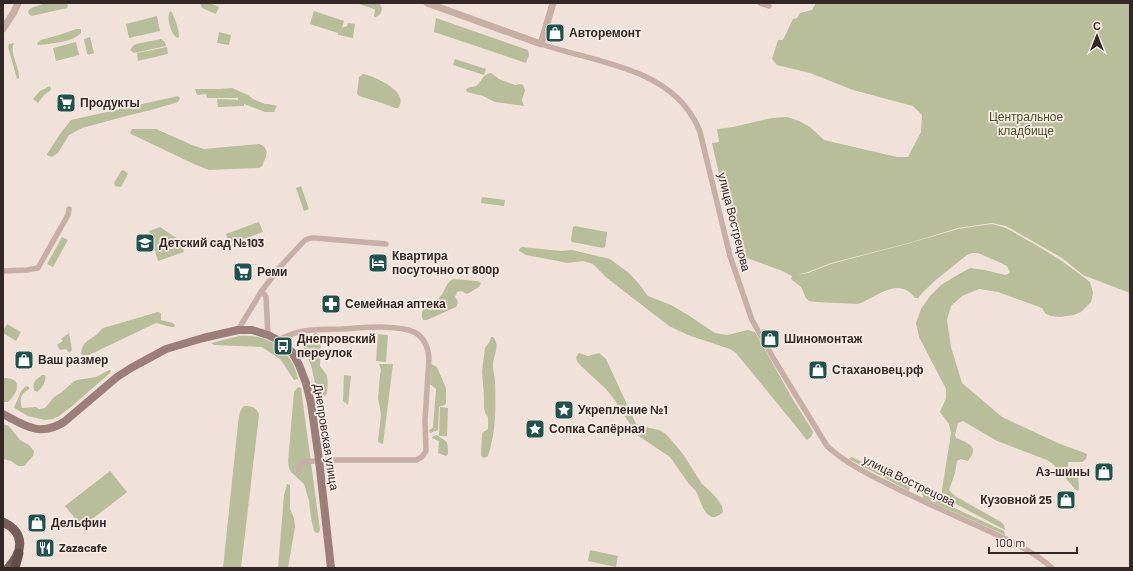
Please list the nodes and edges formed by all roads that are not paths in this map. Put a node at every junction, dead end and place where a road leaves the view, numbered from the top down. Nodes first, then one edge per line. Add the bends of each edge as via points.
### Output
1 (18, 3) edge
2 (427, 3) edge
3 (553, 3) edge
4 (760, 3) edge
5 (769, 6) dead end
6 (3, 29) edge
7 (541, 44) junction
8 (69, 209) dead end
9 (386, 244) dead end
10 (3, 271) edge
11 (261, 292) junction
12 (238, 330) junction
13 (268, 335) junction
14 (278, 340) junction
15 (3, 414) edge
16 (319, 460) junction
17 (298, 471) dead end
18 (3, 522) edge
19 (19, 553) junction
20 (8, 568) edge
21 (15, 568) edge
22 (331, 568) edge
23 (1052, 568) edge

1 - 6 street
2 - 7 street, улица Вострецова
3 - 7 street
4 - 5 street
7 - 23 street, улица Вострецова via 642,75 665,87 682,101 690,112 699,126 730,256 752,320 827,446 871,476 1019,545
8 - 10 street via 38,268
9 - 11 street via 305,240
11 - 12 street
11 - 13 street via 266,297
12 - 13 main road, Днепровская улица via 252,330
12 - 15 main road, Днепровская улица via 166,349 117,377 57,427 34,428
13 - 14 main road, Днепровская улица
14 - 16 main road, Днепровская улица via 292,352 306,382
14 - 16 street via 297,332 390,328 411,331 425,342 429,358 426,451 422,457 416,460
16 - 17 street via 302,462
16 - 22 main road, Днепровская улица
18 - 19 main road via 16,534 20,545
19 - 20 main road
19 - 21 highway

